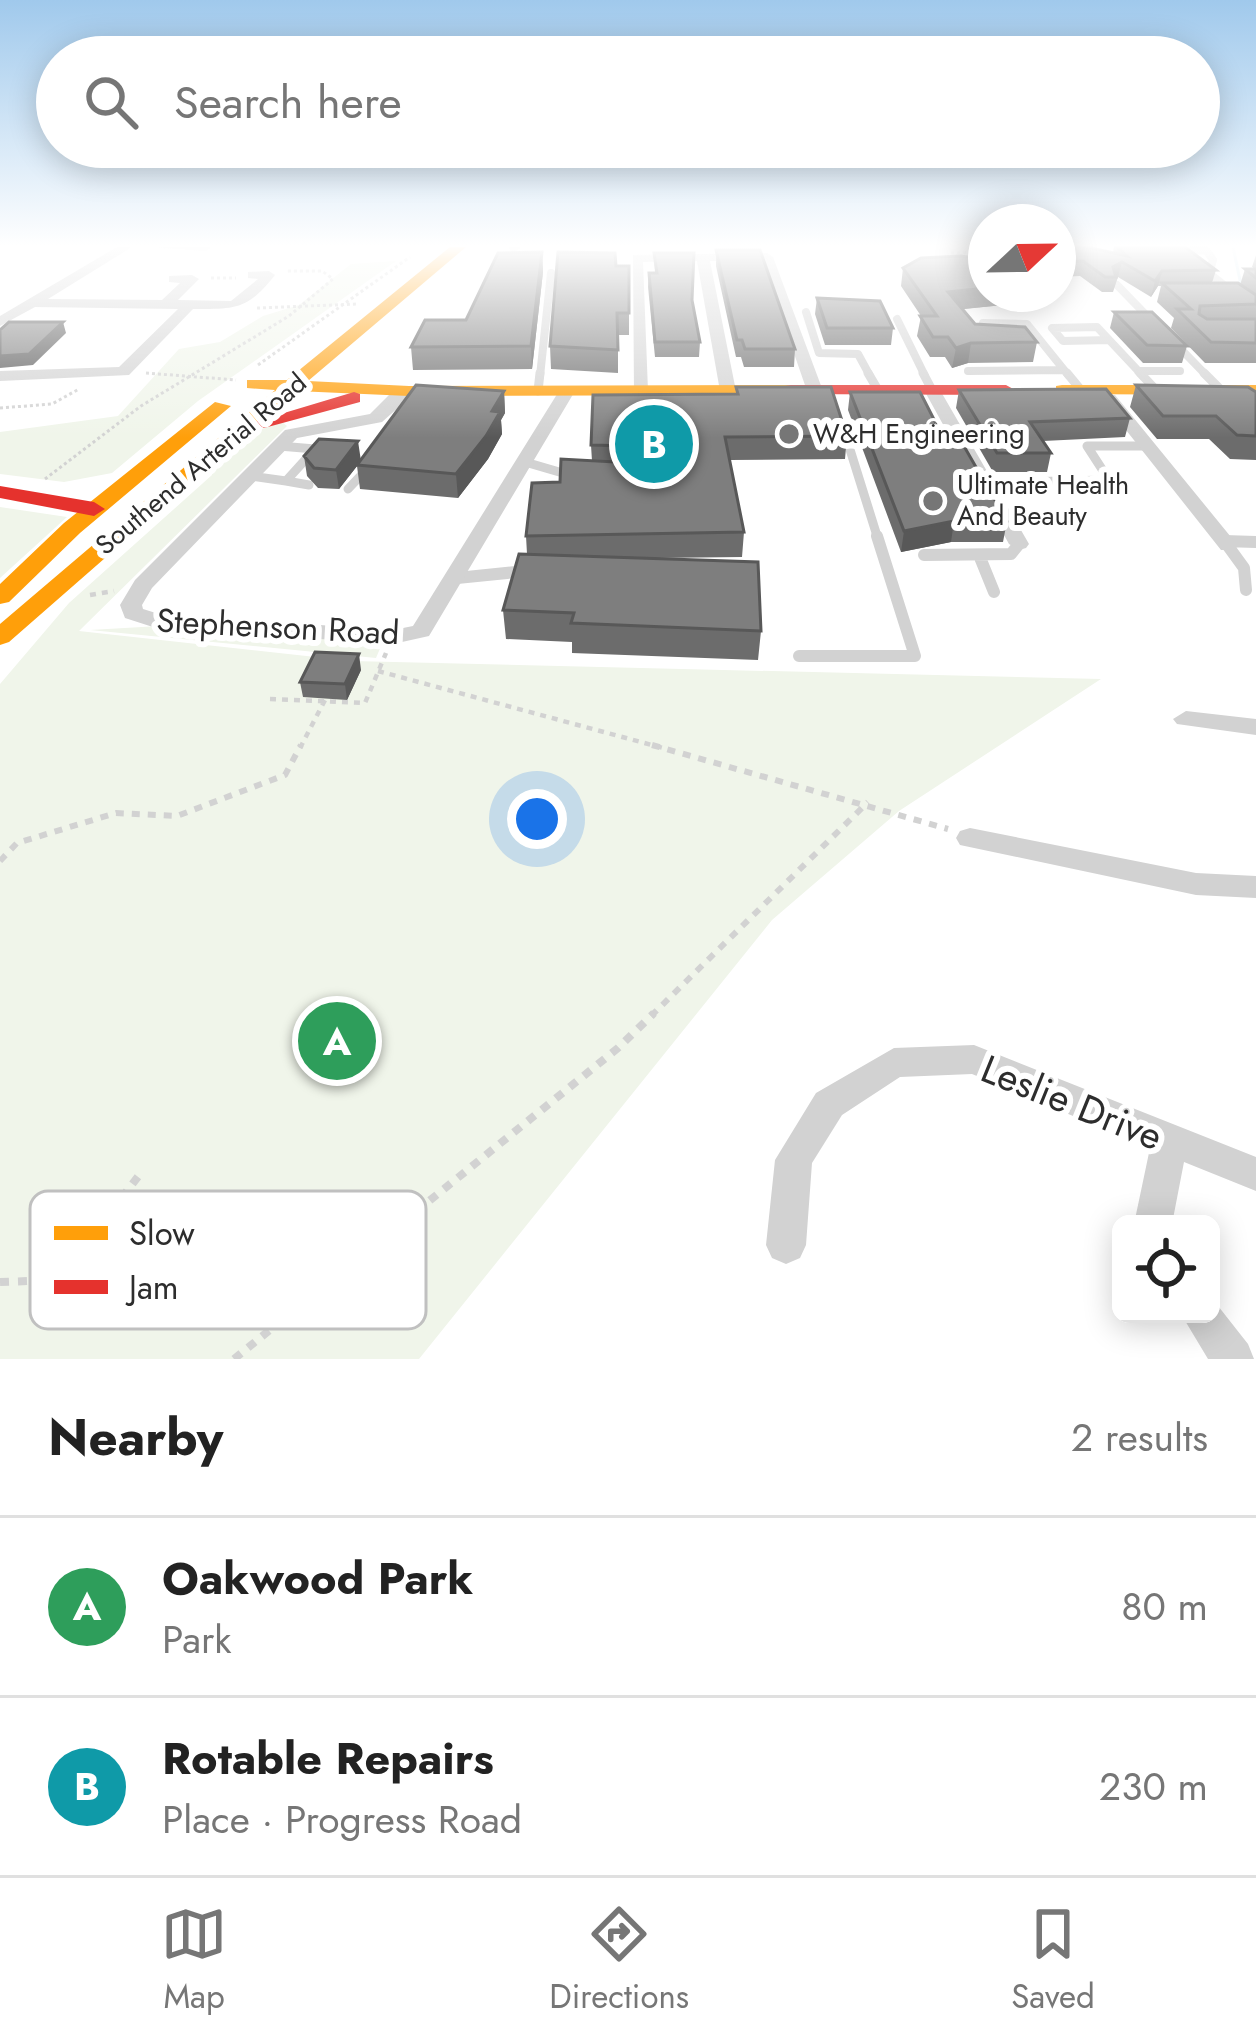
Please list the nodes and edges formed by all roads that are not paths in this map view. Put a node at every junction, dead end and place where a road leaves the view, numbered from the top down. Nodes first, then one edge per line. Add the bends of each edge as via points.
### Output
1 (184, 310) edge
2 (354, 310) edge
3 (357, 310) edge
4 (552, 310) edge
5 (639, 310) edge
6 (713, 310) edge
7 (790, 310) edge
8 (1141, 310) edge
9 (806, 312) dead end
10 (897, 319) dead end
11 (983, 323) edge
12 (1155, 324) edge
13 (1022, 339) edge
14 (1039, 339) junction
15 (1171, 339) edge
16 (1109, 340) junction
17 (344, 342) junction
18 (968, 371) dead end
19 (1180, 371) dead end
20 (0, 376) edge
21 (1147, 381) junction
22 (1082, 383) junction
23 (263, 390) junction
24 (878, 390) junction
25 (932, 390) junction
26 (553, 391) junction
27 (640, 391) junction
28 (728, 391) junction
29 (824, 391) junction
30 (1236, 392) edge
31 (374, 396) junction
32 (234, 435) junction
33 (279, 446) junction
34 (1146, 446) junction
35 (380, 453) edge
36 (525, 462) junction
37 (250, 476) junction
38 (591, 478) edge
39 (286, 481) junction
40 (1010, 482) dead end
41 (309, 485) edge
42 (120, 488) junction
43 (348, 488) dead end
44 (18, 495) edge
45 (94, 509) junction
46 (1256, 542) edge
47 (1226, 543) junction
48 (1019, 544) joint
49 (924, 555) dead end
50 (979, 555) junction
51 (548, 571) edge
52 (457, 578) junction
53 (1246, 590) dead end
54 (994, 592) dead end
55 (0, 597) edge
56 (0, 638) edge
57 (799, 656) dead end
58 (1186, 719) dead end
59 (1256, 727) edge
60 (970, 838) road end
61 (1256, 887) edge
62 (1170, 1142) junction
63 (1256, 1174) edge
64 (1155, 1215) edge
65 (785, 1245) dead end
66 (1208, 1323) edge
67 (1233, 1359) edge

1 - 20 street via 123,372
2 - 23 main road, Southend Arterial Road
3 - 17 main road, Southend Arterial Road
4 - 26 lane
5 - 27 street
6 - 28 street
7 - 29 street
8 - 12 lane
9 - 24 lane via 820,353 859,354
10 - 25 lane
11 - 14 lane via 1028,323
13 - 14 lane
14 - 22 lane
15 - 30 lane
16 - 16 lane via 1097,327 1052,328 1063,341
16 - 21 lane
17 - 23 main road, Southend Arterial Road
17 - 31 main road via 338,379
18 - 22 lane
19 - 21 lane
21 - 22 main road
21 - 30 main road
22 - 25 main road
22 - 34 street
23 - 31 main road
23 - 32 main road, Southend Arterial Road
23 - 42 main road, Southend Arterial Road via 169,447
23 - 45 main road via 128,501
24 - 25 main road
24 - 29 main road
25 - 48 street
26 - 27 main road
26 - 31 main road
26 - 36 street, Stephenson Road
27 - 28 main road
28 - 29 main road
29 - 57 lane via 915,656
31 - 32 main road
31 - 33 street, Stephenson Road via 376,418 304,430
32 - 56 main road, Southend Arterial Road
33 - 37 street, Stephenson Road
33 - 39 lane via 319,449
34 - 40 lane via 1087,446 1109,480
34 - 47 street
35 - 43 lane
36 - 38 lane
36 - 52 street, Stephenson Road
37 - 39 lane
37 - 52 street, Stephenson Road via 143,585 133,613 402,637 426,626
39 - 41 lane
42 - 44 main road
42 - 45 main road, Southend Arterial Road
44 - 45 main road
45 - 55 main road, Southend Arterial Road
46 - 47 lane
47 - 53 lane via 1244,568
48 - 50 lane via 1011,554
49 - 50 lane
50 - 54 lane
51 - 52 lane
58 - 59 street
60 - 61 street via 1196,884
62 - 63 street, Leslie Drive
62 - 64 street
62 - 65 street, Leslie Drive via 974,1059 894,1063 830,1104 794,1160
66 - 67 street

